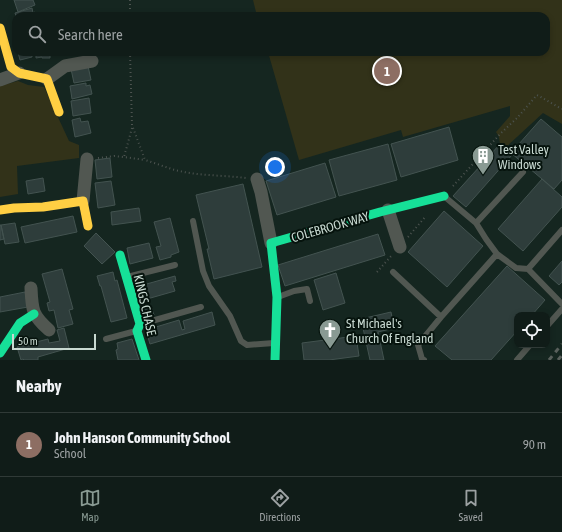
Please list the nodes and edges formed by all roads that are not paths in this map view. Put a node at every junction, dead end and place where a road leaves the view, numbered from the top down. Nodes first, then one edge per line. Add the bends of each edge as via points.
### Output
1 (0, 28) edge
2 (92, 61) dead end
3 (20, 74) junction
4 (47, 79) junction
5 (0, 80) edge
6 (59, 112) dead end
7 (87, 159) road end
8 (523, 172) dead end
9 (257, 179) road end
10 (444, 196) joint
11 (83, 201) junction
12 (0, 210) edge
13 (388, 210) junction
14 (192, 221) dead end
15 (476, 224) junction
16 (88, 226) dead end
17 (562, 230) edge
18 (271, 243) junction
19 (400, 247) road end
20 (497, 254) junction
21 (120, 255) dead end
22 (175, 265) dead end
23 (528, 269) junction
24 (393, 272) dead end
25 (126, 278) junction
26 (31, 288) dead end
27 (277, 298) junction
28 (310, 301) dead end
29 (562, 304) edge
30 (201, 307) dead end
31 (562, 309) edge
32 (34, 314) junction
33 (441, 317) junction
34 (550, 323) edge
35 (138, 328) junction
36 (49, 330) dead end
37 (106, 339) dead end
38 (275, 342) junction
39 (527, 348) edge
40 (0, 353) edge
41 (146, 360) edge
42 (275, 360) edge
43 (424, 360) edge
44 (517, 360) edge

1 - 3 street via 11,67
2 - 4 street via 65,66
3 - 4 street
3 - 5 street
4 - 6 street
7 - 11 street
8 - 15 lane
9 - 18 street
10 - 13 street, COLEBROOK WAY
10 - 15 lane
11 - 12 street
11 - 16 street
13 - 18 street, COLEBROOK WAY
13 - 19 street
14 - 38 lane via 203,271 209,286 230,316 240,341 247,345
15 - 20 lane
17 - 23 lane
18 - 27 street
20 - 23 lane via 516,268
20 - 33 lane
21 - 25 street, KINGS CHASE
22 - 25 lane
23 - 29 lane
24 - 33 lane
25 - 35 street, KINGS CHASE
26 - 32 street
27 - 28 lane via 307,289
27 - 38 street
30 - 35 lane
31 - 34 lane
32 - 36 street
32 - 40 street via 21,322
33 - 43 lane via 418,345
35 - 37 lane
35 - 41 street, KINGS CHASE
38 - 42 street
39 - 44 lane

